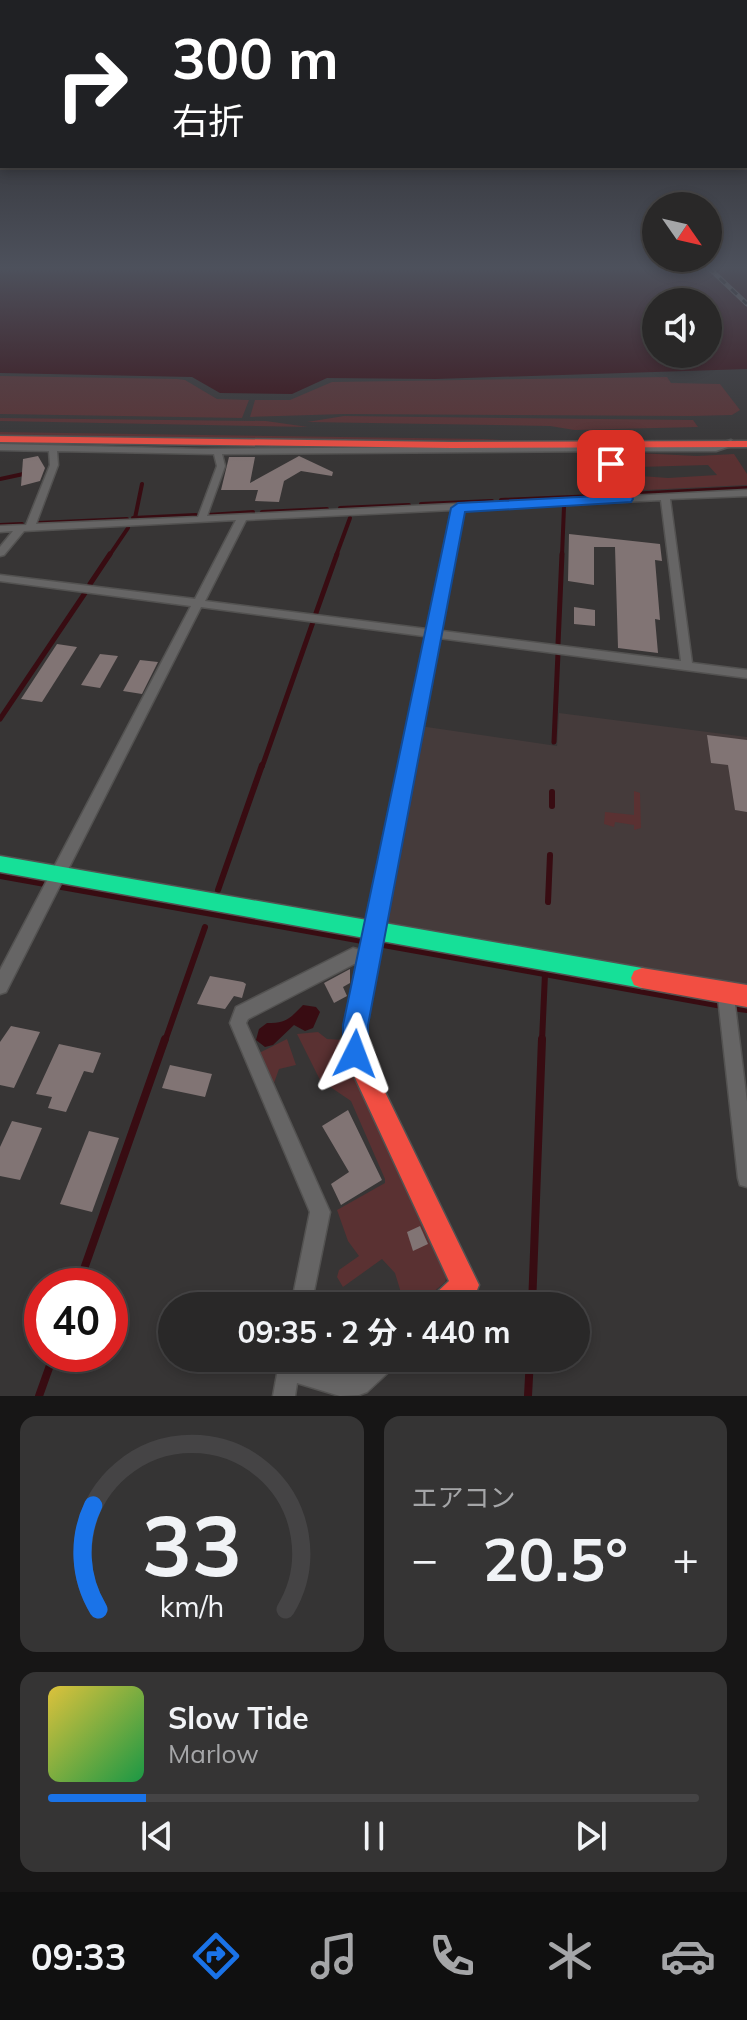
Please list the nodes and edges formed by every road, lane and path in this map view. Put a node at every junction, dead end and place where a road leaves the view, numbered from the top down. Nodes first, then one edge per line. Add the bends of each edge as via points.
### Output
1 (0, 439) edge
2 (739, 444) edge
3 (0, 447) edge
4 (53, 450) junction
5 (217, 451) junction
6 (604, 451) junction
7 (747, 493) edge
8 (665, 497) junction
9 (626, 499) junction
10 (458, 508) junction
11 (242, 518) junction
12 (201, 520) junction
13 (25, 528) junction
14 (0, 529) edge
15 (0, 553) edge
16 (0, 578) edge
17 (199, 603) junction
18 (433, 633) junction
19 (687, 666) junction
20 (747, 674) edge
21 (0, 864) edge
22 (54, 882) junction
23 (372, 944) junction
24 (0, 986) edge
25 (726, 995) junction
26 (747, 996) edge
27 (747, 1178) edge
28 (304, 1292) edge
29 (458, 1292) edge
30 (288, 1372) edge
31 (309, 1372) edge
32 (372, 1372) edge
33 (284, 1396) edge

1 - 2 street
2 - 6 street
3 - 4 street
4 - 5 street
4 - 13 street via 54,465
5 - 6 street
5 - 12 street via 221,466
6 - 9 street
7 - 8 street
8 - 9 street
8 - 19 street
9 - 10 street
10 - 11 street
10 - 18 street
11 - 12 street
11 - 17 street
12 - 13 street
13 - 14 street
13 - 15 street
16 - 17 street
17 - 18 street
17 - 22 street
18 - 19 street
18 - 23 street
19 - 20 street
21 - 22 street
22 - 23 street
22 - 24 street
23 - 25 street
23 - 28 street via 242,1013 238,1023 320,1212
23 - 29 street via 355,1025 355,1054 465,1285
25 - 26 street
25 - 27 street
30 - 33 street
31 - 32 street via 340,1385 359,1384

